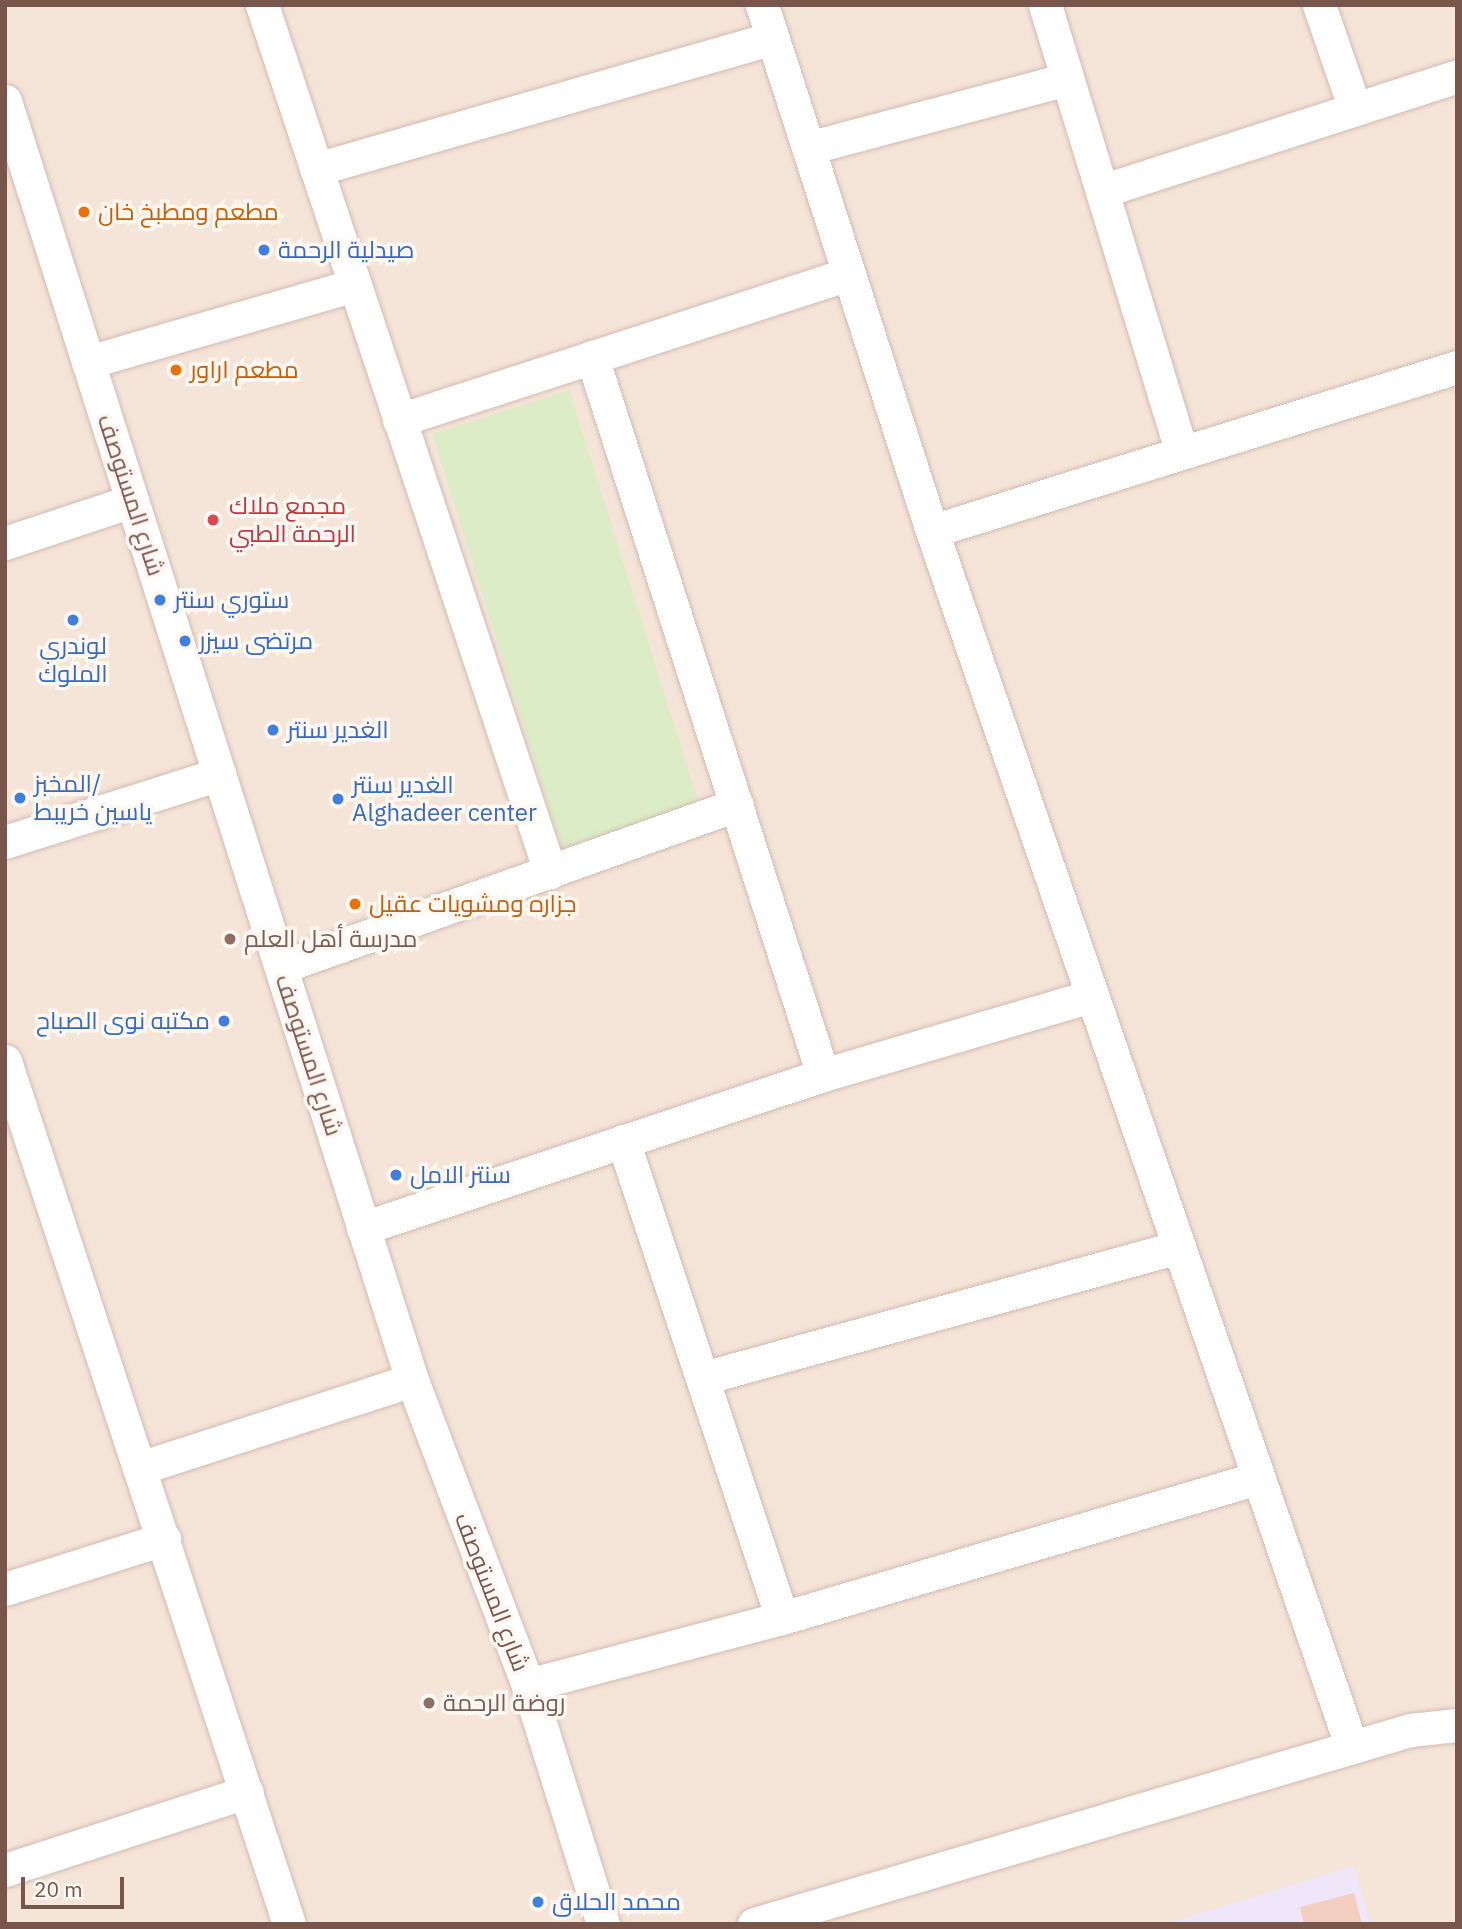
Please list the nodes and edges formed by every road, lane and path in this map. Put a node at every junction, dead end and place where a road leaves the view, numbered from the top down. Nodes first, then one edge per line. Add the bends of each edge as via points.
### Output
1 (261, 5) edge
2 (762, 5) edge
3 (1045, 5) edge
4 (1319, 5) edge
5 (773, 38) junction
6 (1457, 76) edge
7 (1067, 79) junction
8 (5, 101) edge
9 (1355, 109) junction
10 (808, 148) junction
11 (316, 169) junction
12 (1102, 191) junction
13 (849, 274) junction
14 (354, 285) junction
15 (592, 357) junction
16 (89, 362) junction
17 (1457, 367) edge
18 (399, 420) junction
19 (1182, 453) junction
20 (132, 501) junction
21 (932, 531) junction
22 (5, 543) edge
23 (220, 774) junction
24 (737, 805) junction
25 (5, 842) edge
26 (550, 872) junction
27 (281, 967) junction
28 (1093, 996) junction
29 (5, 1061) edge
30 (823, 1075) junction
31 (11, 1098) edge
32 (623, 1142) junction
33 (363, 1228) junction
34 (1179, 1247) junction
35 (703, 1378) junction
36 (412, 1380) junction
37 (140, 1468) junction
38 (1258, 1478) junction
39 (164, 1539) junction
40 (5, 1589) edge
41 (782, 1618) junction
42 (528, 1685) junction
43 (1457, 1725) edge
44 (1352, 1748) junction
45 (247, 1791) junction
46 (5, 1870) edge
47 (289, 1924) edge
48 (603, 1924) edge
49 (754, 1924) edge

1 - 11 street
2 - 5 street
3 - 7 street
4 - 9 street
5 - 10 street
5 - 11 street
6 - 9 street
7 - 10 street
7 - 12 street
8 - 16 street, شارع المستوصف
9 - 12 street
10 - 13 street
11 - 14 street
12 - 19 street
13 - 15 street
13 - 21 street
14 - 16 street
14 - 18 street
15 - 18 street
15 - 24 street
16 - 20 street, شارع المستوصف
17 - 19 street
18 - 26 street
19 - 21 street
20 - 22 street
20 - 23 street, شارع المستوصف
21 - 28 street
23 - 25 street
23 - 27 street, شارع المستوصف
24 - 26 street
24 - 30 street
26 - 27 street
27 - 33 street, شارع المستوصف
28 - 30 street
28 - 34 street
29 - 31 street
30 - 32 street
31 - 37 street
32 - 33 street
32 - 35 street
33 - 36 street, شارع المستوصف
34 - 35 street
34 - 38 street
35 - 41 street
36 - 37 street
36 - 42 street, شارع المستوصف
37 - 39 street
38 - 41 street
38 - 44 street
39 - 40 street
39 - 45 street
41 - 42 street
42 - 48 street, شارع المستوصف
43 - 44 street via 1410,1730
44 - 49 street
45 - 46 street
45 - 47 street

